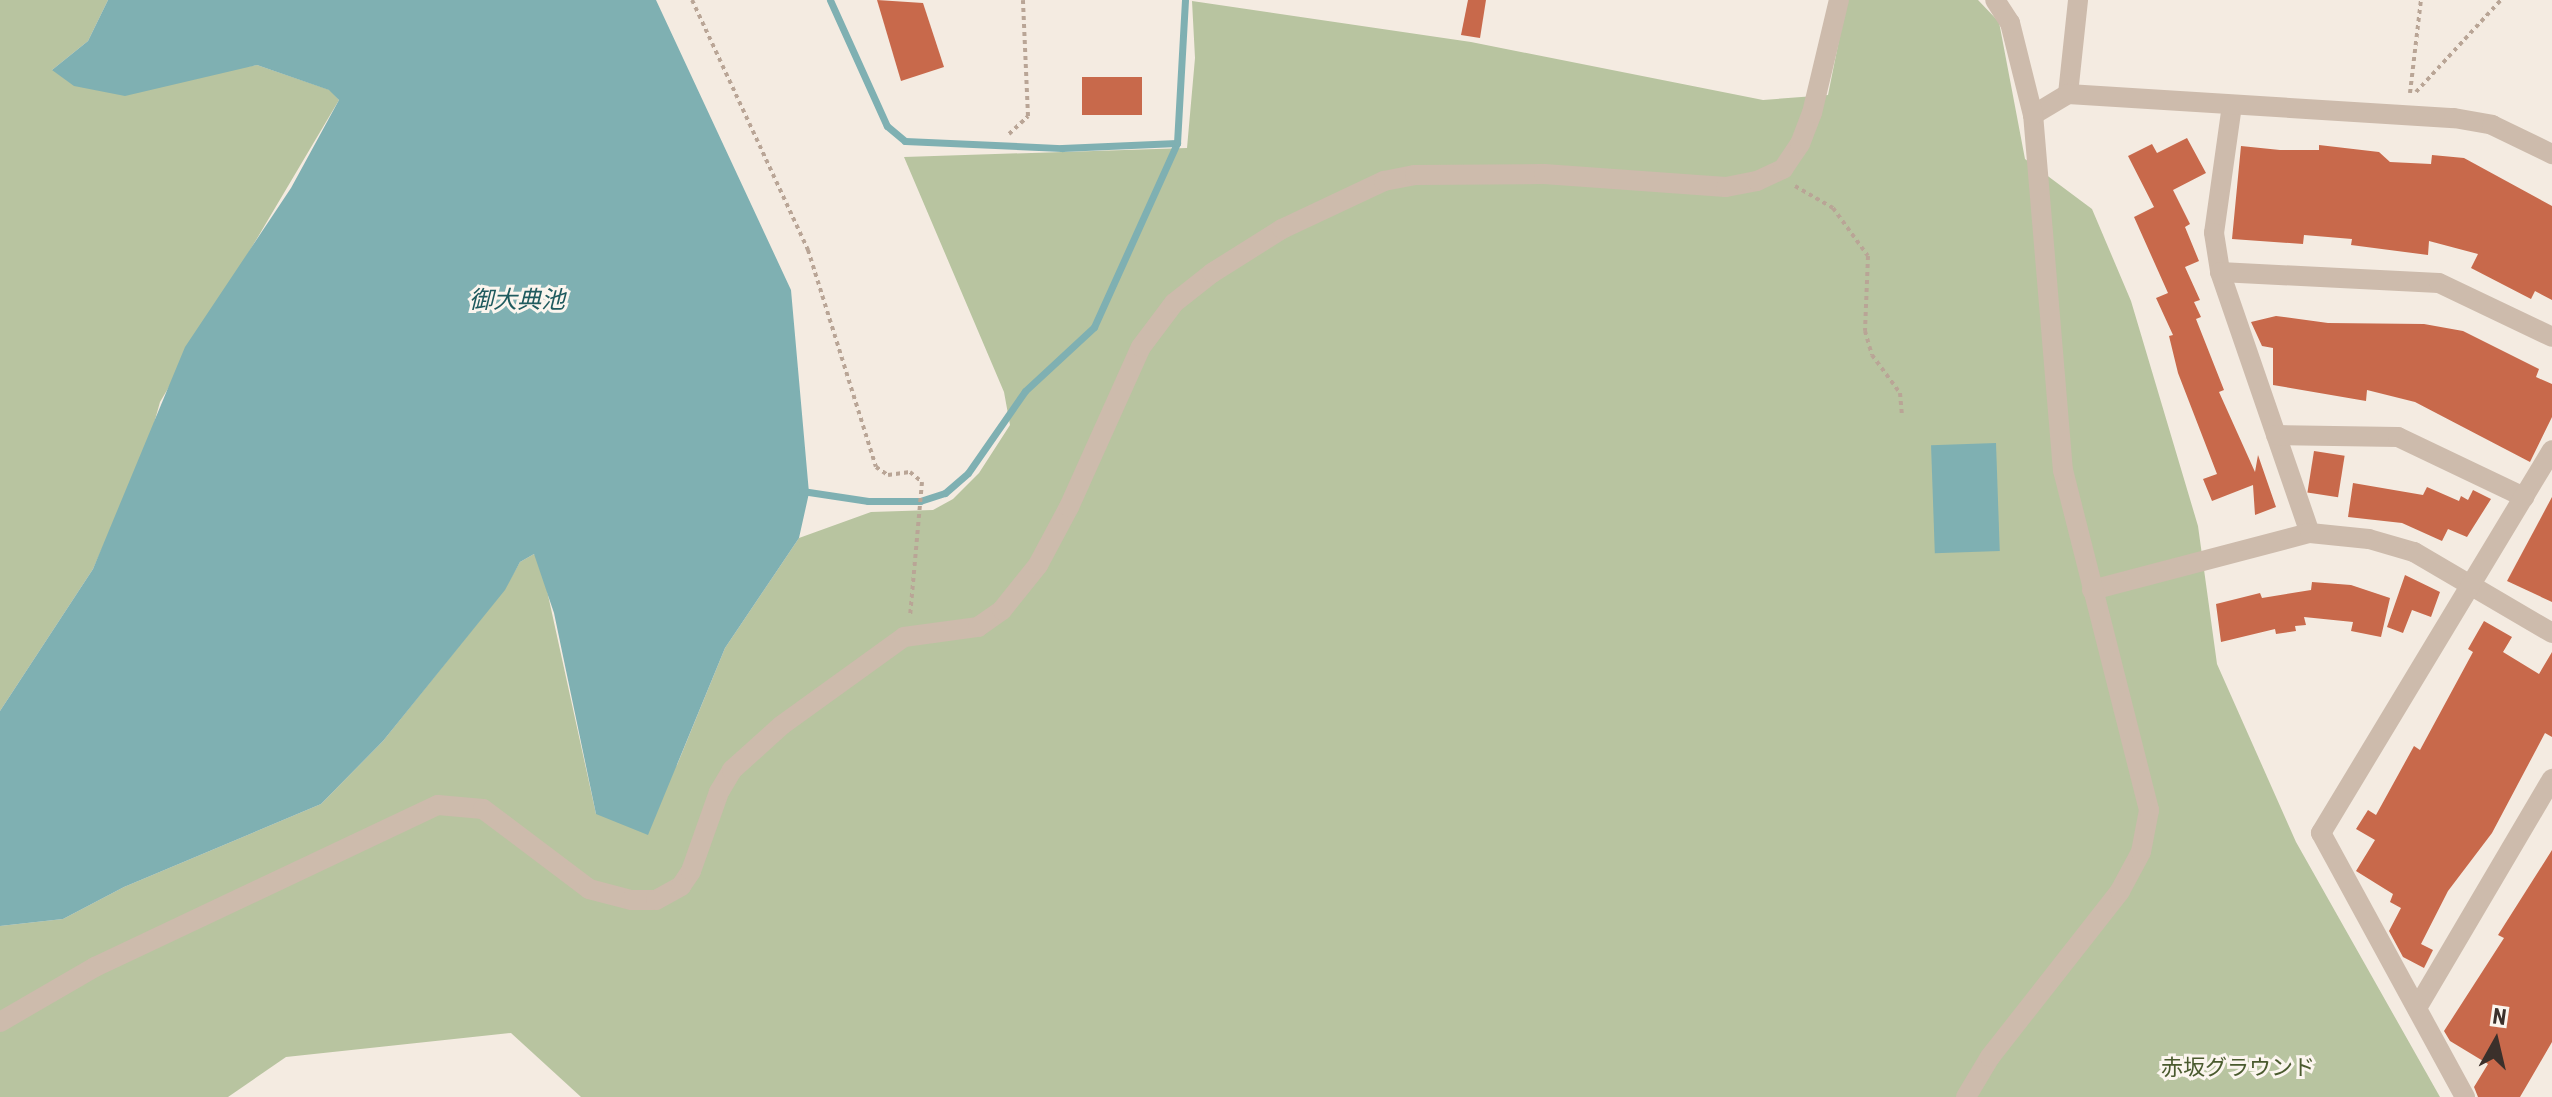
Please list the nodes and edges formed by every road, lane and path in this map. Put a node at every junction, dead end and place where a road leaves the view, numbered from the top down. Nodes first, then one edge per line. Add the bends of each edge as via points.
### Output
1 (692, 0) edge
2 (1023, 0) edge
3 (1839, 0) edge
4 (1995, 0) edge
5 (2078, 0) edge
6 (2421, 0) edge
7 (2501, 0) edge
8 (2068, 94) junction
9 (2232, 105) junction
10 (2033, 115) junction
11 (1009, 134) dead end
12 (2552, 154) edge
13 (1771, 175) junction
14 (2220, 272) junction
15 (2552, 337) edge
16 (1902, 415) dead end
17 (2276, 435) junction
18 (2552, 450) edge
19 (2524, 497) junction
20 (2310, 533) junction
21 (2472, 583) junction
22 (2092, 590) junction
23 (2552, 633) edge
24 (914, 635) junction
25 (2552, 779) edge
26 (2417, 1008) junction
27 (0, 1022) edge
28 (1966, 1097) edge
29 (2465, 1097) edge

1 - 24 path via 808,250 876,467 888,475 910,472 922,482 910,617
2 - 11 path via 1028,116
3 - 13 street via 1800,144 1783,169
4 - 10 street via 2010,23
5 - 8 street
6 - 7 path via 2410,99
8 - 9 street
8 - 10 street
9 - 12 street via 2454,118 2492,125
9 - 14 street via 2214,233
10 - 22 street via 2063,471
13 - 16 path via 1833,208 1862,245 1870,277 1865,331 1872,355 1900,393
13 - 24 street via 1726,187 1544,174 1415,175 1384,181 1282,229 1174,303 1141,347 1069,507 1038,565 1002,610 978,627
14 - 15 street via 2439,283
14 - 17 street
17 - 19 street via 2398,437
17 - 20 street
18 - 19 street
19 - 21 street
20 - 21 street via 2369,539 2414,552
20 - 22 street
21 - 23 street
21 - 26 street via 2321,833
22 - 28 street via 2143,772 2149,810 2141,852 2120,891 1990,1057
24 - 27 street via 843,677 749,753 719,792 691,871 681,886 656,900 631,900 589,889 483,809 464,803 438,805 95,967
25 - 26 street
26 - 29 street

